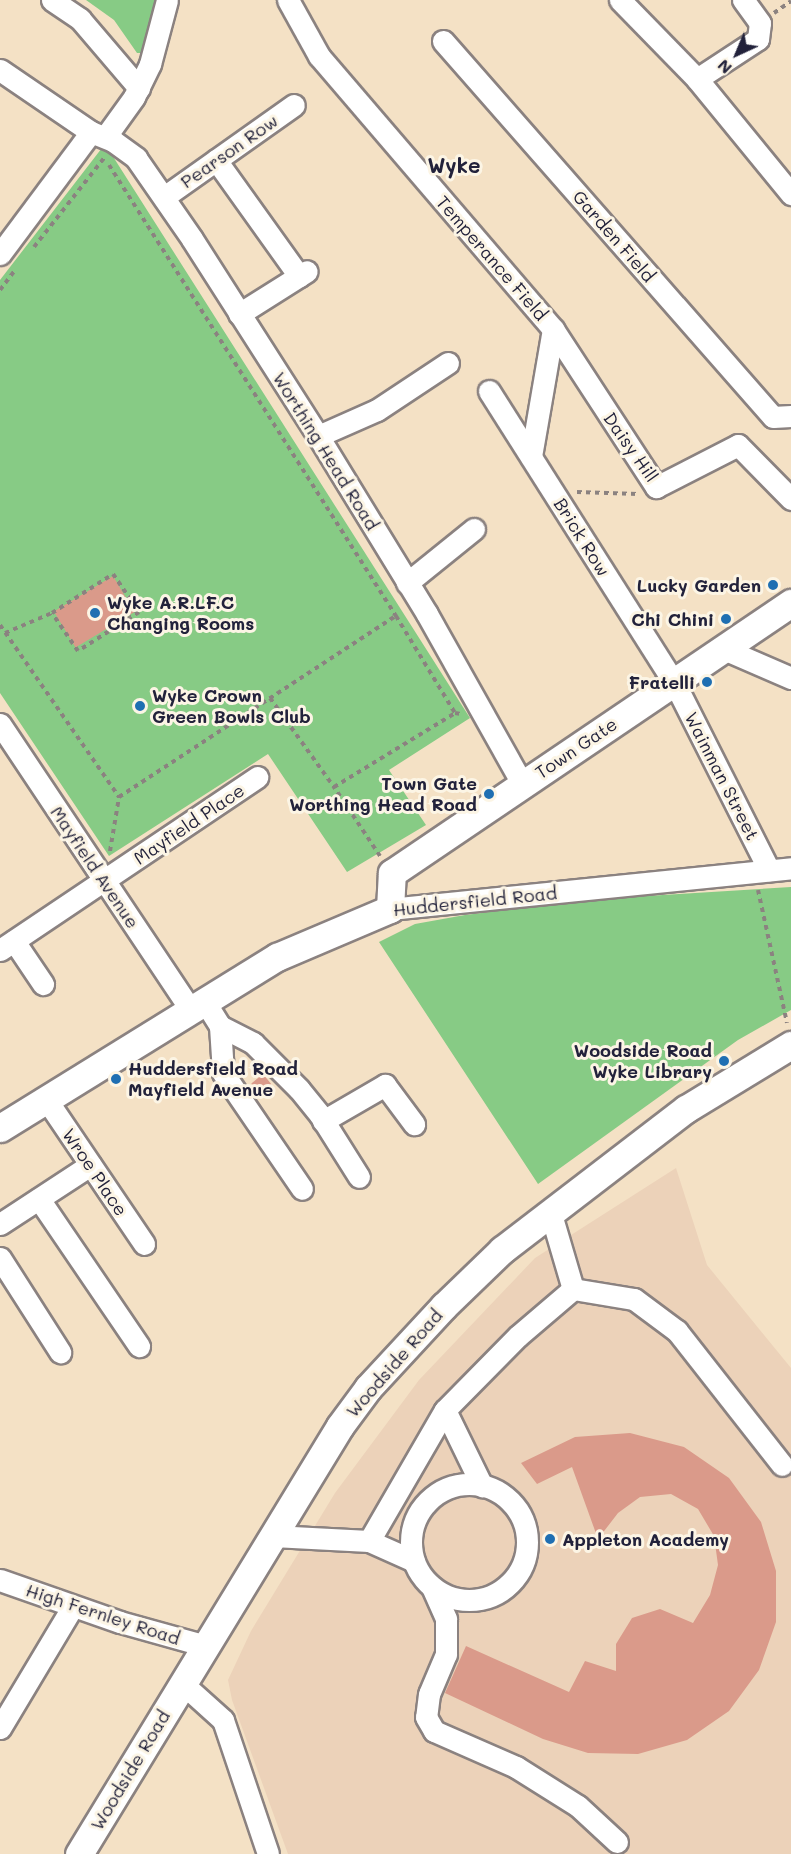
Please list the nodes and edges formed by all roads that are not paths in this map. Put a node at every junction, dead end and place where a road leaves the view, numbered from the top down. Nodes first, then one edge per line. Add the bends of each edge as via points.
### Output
1 (52, 0) edge
2 (167, 0) edge
3 (288, 0) edge
4 (631, 0) edge
5 (743, 0) edge
6 (443, 41) dead end
7 (0, 70) edge
8 (697, 79) junction
9 (139, 88) junction
10 (294, 105) dead end
11 (98, 134) junction
12 (216, 160) junction
13 (791, 194) edge
14 (164, 197) junction
15 (0, 254) edge
16 (239, 314) junction
17 (553, 329) junction
18 (448, 363) dead end
19 (489, 391) dead end
20 (791, 416) edge
21 (318, 436) junction
22 (531, 456) junction
23 (791, 499) edge
24 (474, 529) dead end
25 (407, 583) junction
26 (791, 603) edge
27 (724, 648) junction
28 (791, 678) edge
29 (674, 682) junction
30 (0, 724) edge
31 (257, 777) dead end
32 (523, 785) junction
33 (791, 868) edge
34 (762, 871) junction
35 (105, 881) junction
36 (390, 909) junction
37 (7, 945) edge
38 (43, 984) dead end
39 (198, 1006) junction
40 (220, 1026) junction
41 (790, 1037) edge
42 (46, 1099) junction
43 (323, 1121) junction
44 (414, 1124) dead end
45 (0, 1128) edge
46 (90, 1165) junction
47 (359, 1177) dead end
48 (302, 1189) dead end
49 (39, 1199) junction
50 (550, 1211) junction
51 (0, 1224) edge
52 (144, 1244) dead end
53 (0, 1258) edge
54 (573, 1289) junction
55 (139, 1346) dead end
56 (60, 1352) dead end
57 (445, 1410) junction
58 (782, 1465) dead end
59 (482, 1486) junction
60 (273, 1536) junction
61 (369, 1541) junction
62 (414, 1561) junction
63 (0, 1580) edge
64 (432, 1587) junction
65 (73, 1606) junction
66 (206, 1646) junction
67 (183, 1684) junction
68 (0, 1728) edge
69 (617, 1842) dead end
70 (79, 1854) edge
71 (268, 1854) edge

1 - 9 street via 80,19
2 - 9 street via 150,64
3 - 17 street, Temperance Field via 319,56
4 - 8 street
5 - 8 street via 760,23 758,39
6 - 20 street, Garden Field via 773,417
7 - 11 street, Worthing Head Road
8 - 13 street
9 - 11 street via 123,115
10 - 12 street, Pearson Row
11 - 14 street, Worthing Head Road via 136,158
11 - 15 street
12 - 14 street, Pearson Row
12 - 16 street via 303,273
14 - 16 street, Worthing Head Road
16 - 21 street, Worthing Head Road
17 - 22 street, Temperance Field
17 - 23 street, Daisy Hill via 656,487 738,445
18 - 21 street via 377,410
19 - 22 street, Brick Row
21 - 25 street, Worthing Head Road
22 - 29 street, Brick Row
24 - 25 street
25 - 32 street, Worthing Head Road
26 - 27 main road, Town Gate
27 - 28 street
27 - 29 main road, Town Gate
29 - 32 main road, Town Gate
29 - 34 street, Wainman Street
30 - 35 street, Mayfield Avenue
31 - 35 street, Mayfield Place
32 - 36 main road, Town Gate via 392,873
33 - 34 street, Huddersfield Road
34 - 36 street, Huddersfield Road
35 - 37 street, Mayfield Place
35 - 39 street, Mayfield Avenue
36 - 39 main road, Huddersfield Road via 277,957
37 - 38 street
39 - 40 street, Mayfield Avenue
39 - 42 main road, Huddersfield Road
40 - 43 street via 253,1043 279,1066
40 - 48 street via 223,1073
41 - 50 main road, Woodside Road
42 - 45 main road, Huddersfield Road
42 - 46 street, Wroe Place
43 - 44 street via 385,1085
43 - 47 street
46 - 49 street
46 - 52 street, Wroe Place
49 - 51 street
49 - 55 street
50 - 54 street
50 - 60 main road, Woodside Road via 476,1273 368,1388 339,1426
53 - 56 street
54 - 57 street via 518,1336
54 - 58 street via 634,1299 677,1330
57 - 59 street
57 - 61 street
59 - 62 street via 456,1484 438,1491 424,1504 414,1519 410,1538
59 - 64 street via 510,1500 521,1516 527,1535 526,1555 518,1573 505,1588 487,1597 468,1600 448,1596
60 - 61 street
60 - 66 main road, Woodside Road
61 - 62 street
62 - 64 street
63 - 65 street, High Fernley Road
64 - 69 street via 446,1619 446,1654 429,1694 426,1717 434,1731 516,1767 578,1806
65 - 66 street, High Fernley Road
65 - 68 street
66 - 67 main road, Woodside Road
67 - 70 main road, Woodside Road
67 - 71 street via 223,1720

